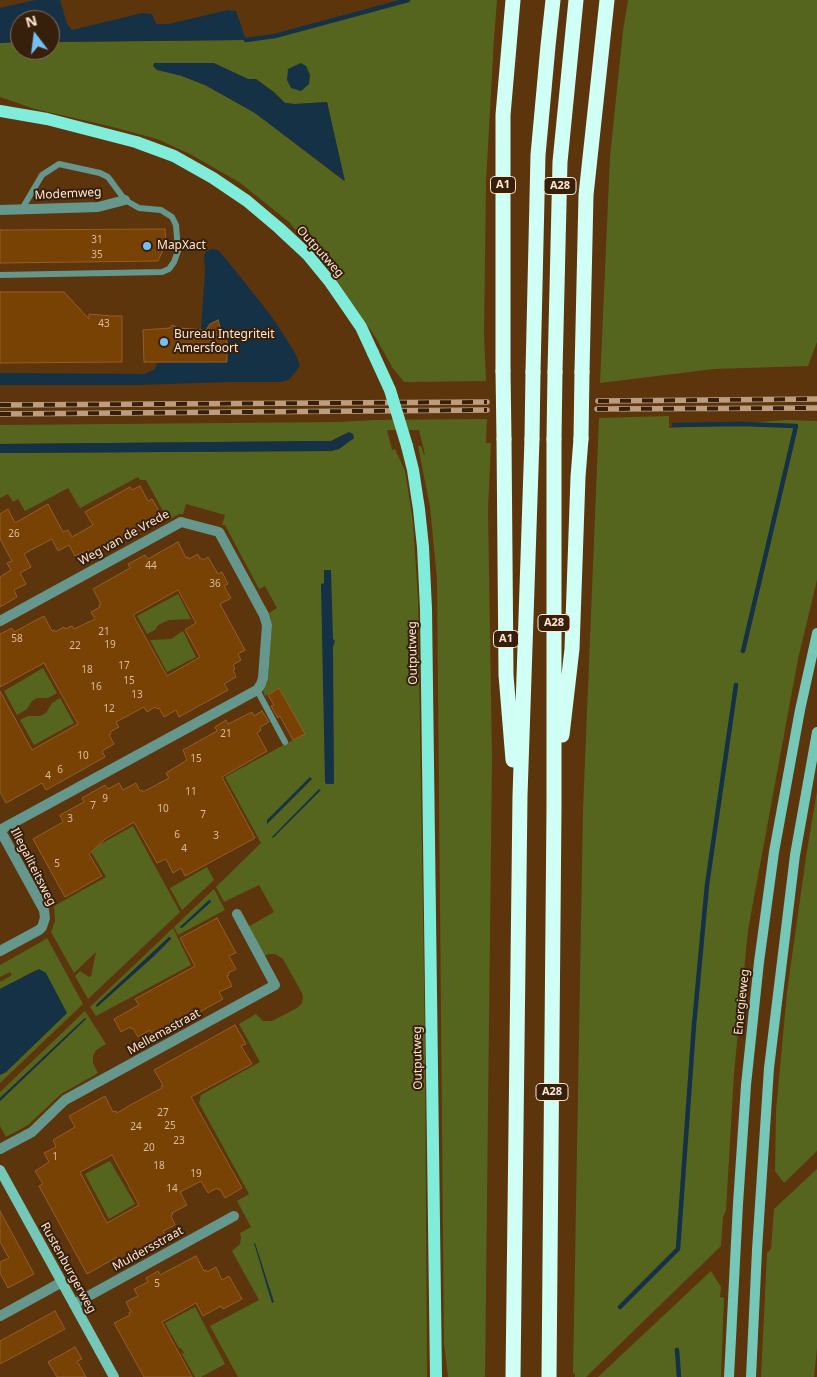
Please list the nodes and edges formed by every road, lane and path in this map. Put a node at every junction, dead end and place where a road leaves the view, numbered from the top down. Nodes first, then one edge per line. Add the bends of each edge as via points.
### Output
1 (513, 0) edge
2 (553, 0) edge
3 (576, 0) edge
4 (607, 0) edge
5 (0, 111) edge
6 (0, 116) edge
7 (47, 120) junction
8 (126, 200) junction
9 (22, 209) junction
10 (0, 210) edge
11 (0, 275) edge
12 (0, 620) edge
13 (817, 633) edge
14 (256, 690) junction
15 (817, 732) edge
16 (285, 742) dead end
17 (554, 806) junction
18 (0, 830) edge
19 (520, 838) junction
20 (237, 914) dead end
21 (0, 951) edge
22 (0, 1149) edge
23 (0, 1170) edge
24 (234, 1216) dead end
25 (62, 1282) junction
26 (74, 1304) junction
27 (0, 1316) edge
28 (114, 1377) edge
29 (436, 1377) edge
30 (513, 1377) edge
31 (549, 1377) edge
32 (729, 1377) edge
33 (751, 1377) edge

1 - 19 highway, A1, bridge via 503,115 503,371 506,675
2 - 19 highway, A28, bridge via 538,156
3 - 17 highway, A28, bridge via 560,162 554,439
4 - 17 highway, A28, bridge via 586,195 581,439 572,649
5 - 7 main road, Outputweg
6 - 7 main road, Outputweg
7 - 29 main road, Outputweg, bridge via 136,142 174,156 247,201 279,228 324,275 360,327 390,390 413,470 423,547 426,609
8 - 9 street, Modemweg via 98,207
8 - 9 lane, Modemweg via 108,177 59,164 42,174
8 - 11 lane via 139,208 161,210 172,216 176,224 178,251 169,269 162,272
9 - 10 street, Modemweg
12 - 14 street, Weg van de Vrede via 180,522 219,532 266,620 263,678
13 - 32 main road, Energieweg via 774,852 759,962 747,1076
14 - 16 lane
14 - 18 street
15 - 33 main road via 795,855 769,1068
17 - 31 highway, A28
18 - 21 street, Illegaliteitsweg via 44,910 45,918 39,930
19 - 30 highway, A28
20 - 22 street, Mellemastraat via 275,986 66,1100 32,1132
23 - 25 main road, Rustenburgerweg
24 - 26 street, Muldersstraat
25 - 26 main road, Rustenburgerweg
25 - 27 street
26 - 28 main road, Rustenburgerweg

